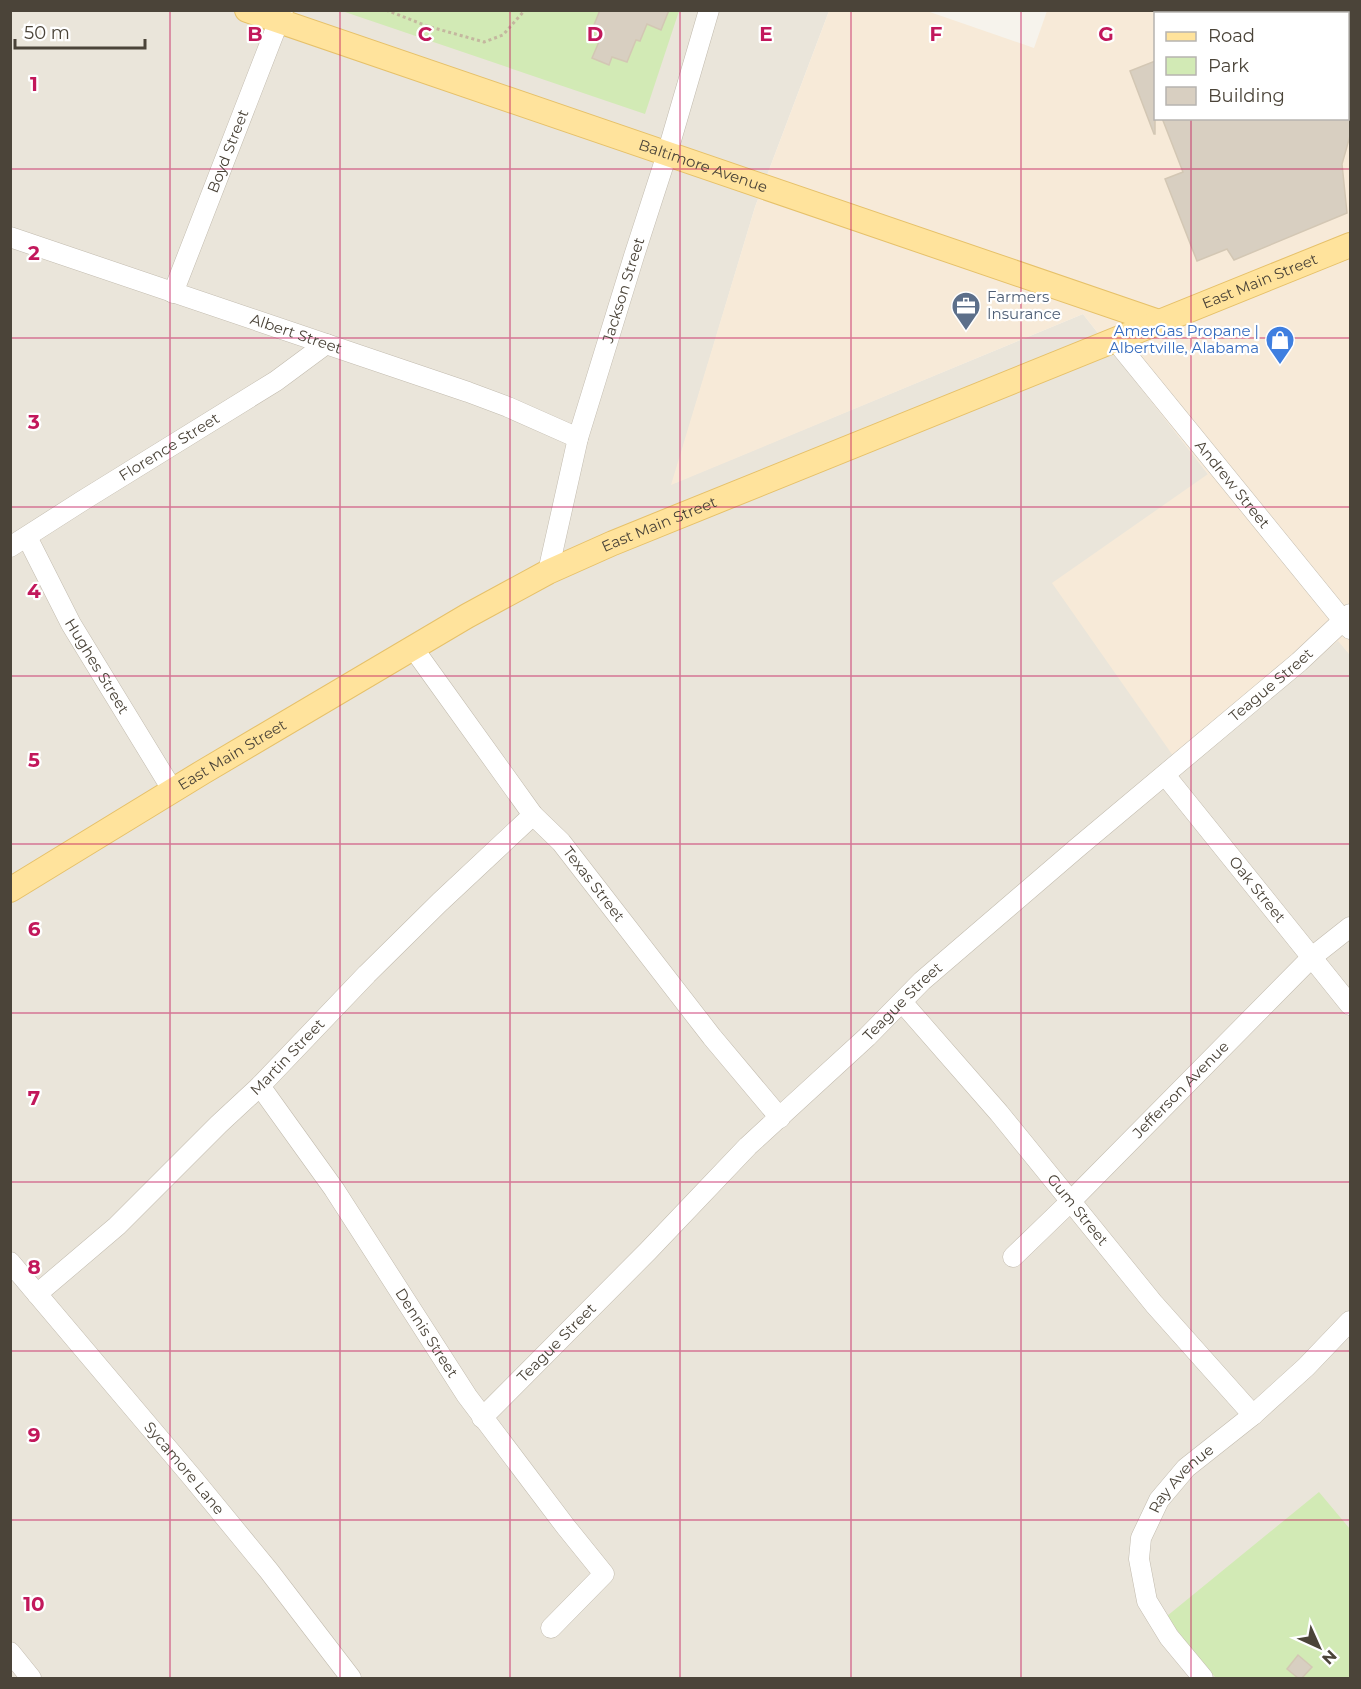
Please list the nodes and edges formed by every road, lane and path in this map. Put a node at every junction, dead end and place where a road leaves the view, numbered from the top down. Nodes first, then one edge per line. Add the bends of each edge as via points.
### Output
1 (247, 10) edge
2 (386, 10) edge
3 (525, 10) edge
4 (709, 10) edge
5 (281, 16) edge
6 (667, 154) junction
7 (10, 237) edge
8 (1348, 251) edge
9 (173, 293) junction
10 (1159, 322) junction
11 (1115, 340) junction
12 (326, 344) junction
13 (578, 438) junction
14 (19, 542) edge
15 (548, 572) junction
16 (1348, 621) edge
17 (413, 648) junction
18 (1165, 775) junction
19 (173, 791) junction
20 (533, 815) junction
21 (10, 890) edge
22 (1350, 927) edge
23 (1312, 957) junction
24 (902, 1002) junction
25 (1350, 1005) edge
26 (260, 1086) junction
27 (780, 1118) junction
28 (1071, 1202) junction
29 (1013, 1257) dead end
30 (10, 1262) edge
31 (36, 1294) junction
32 (1350, 1321) edge
33 (1254, 1415) junction
34 (482, 1418) junction
35 (550, 1628) dead end
36 (10, 1652) edge
37 (31, 1678) edge
38 (351, 1678) edge
39 (1203, 1678) edge

1 - 5 main road, Baltimore Avenue
2 - 3 path via 484,42 503,35
4 - 6 street, Jackson Street
5 - 6 main road, Baltimore Avenue
5 - 9 street, Boyd Street
6 - 10 main road, Baltimore Avenue
6 - 13 street, Jackson Street
7 - 9 street, Albert Street
8 - 10 main road, East Main Street
9 - 12 street, Albert Street
10 - 11 main road, East Main Street
11 - 15 main road, East Main Street
11 - 16 street, Andrew Street
12 - 13 street, Albert Street via 508,406
12 - 14 street, Florence Street via 276,381
13 - 15 street, Jackson Street
14 - 19 street, Hughes Street
15 - 17 main road, East Main Street
16 - 18 street, Teague Street
17 - 19 main road, East Main Street
17 - 20 street, Texas Street
18 - 23 street, Oak Street
18 - 24 street, Teague Street
19 - 21 main road, East Main Street
20 - 26 street, Martin Street via 367,974
20 - 27 street, Texas Street via 561,842
22 - 23 street, Jefferson Avenue
23 - 25 street, Oak Street
23 - 28 street, Jefferson Avenue
24 - 27 street, Teague Street
24 - 28 street, Gum Street
26 - 31 street, Martin Street via 117,1226
26 - 34 street, Dennis Street via 334,1189
27 - 34 street, Teague Street
28 - 29 street, Jefferson Avenue
28 - 33 street, Gum Street via 1154,1304
30 - 31 street, Sycamore Lane
31 - 38 street, Sycamore Lane via 269,1570
32 - 33 street, Ray Avenue
33 - 39 street, Ray Avenue via 1186,1468 1159,1500 1141,1538 1139,1559 1147,1601 1169,1637
34 - 35 street, Dennis Street via 604,1574
36 - 37 street

